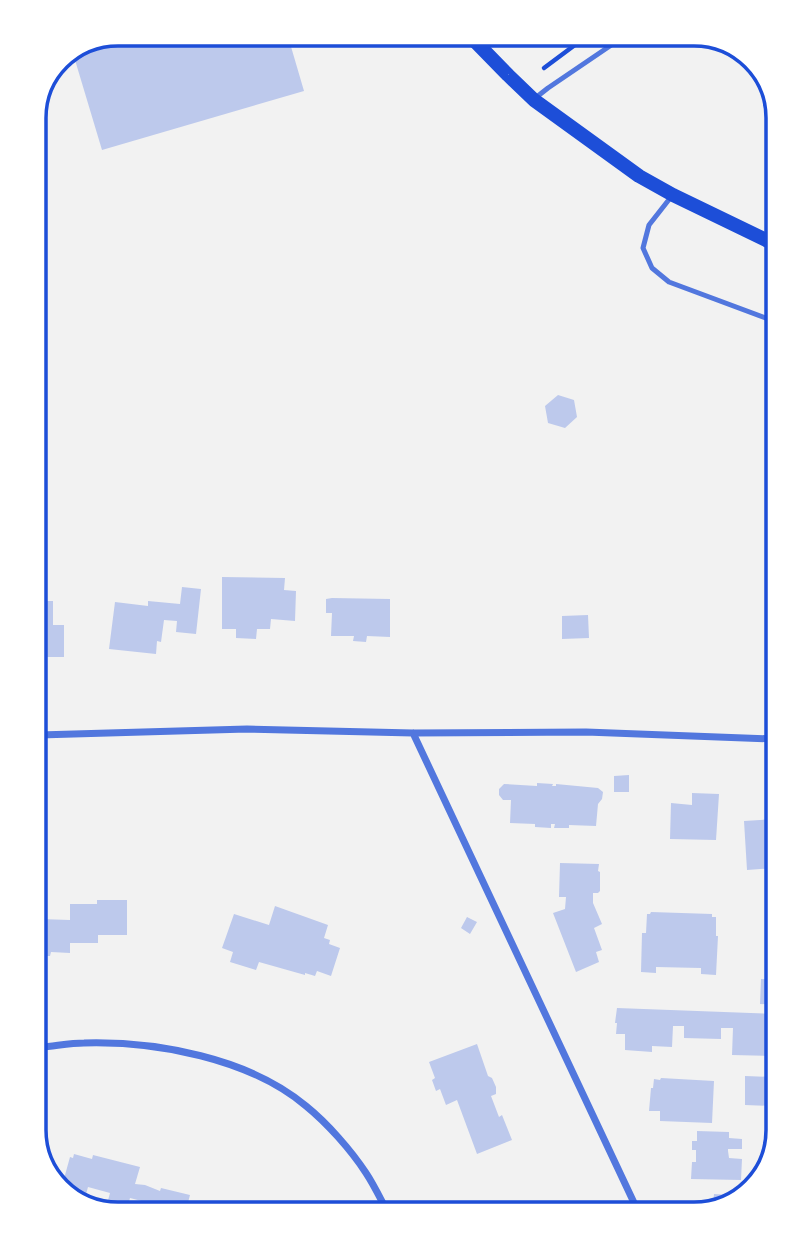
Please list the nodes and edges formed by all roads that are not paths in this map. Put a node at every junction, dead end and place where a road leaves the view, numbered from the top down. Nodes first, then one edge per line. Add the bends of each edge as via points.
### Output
1 (480, 46) edge
2 (610, 46) edge
3 (534, 100) junction
4 (673, 195) junction
5 (766, 240) edge
6 (766, 318) edge
7 (413, 733) junction
8 (45, 735) edge
9 (766, 739) edge
10 (45, 1047) edge
11 (382, 1202) edge
12 (634, 1202) edge

1 - 3 main road
2 - 3 lane
3 - 4 main road
4 - 5 main road
4 - 6 lane via 649,225 643,248 652,268 669,282
7 - 8 street via 247,729
7 - 9 street via 586,732
7 - 12 street
10 - 11 street via 83,1043 181,1051 220,1060 278,1086 339,1139

